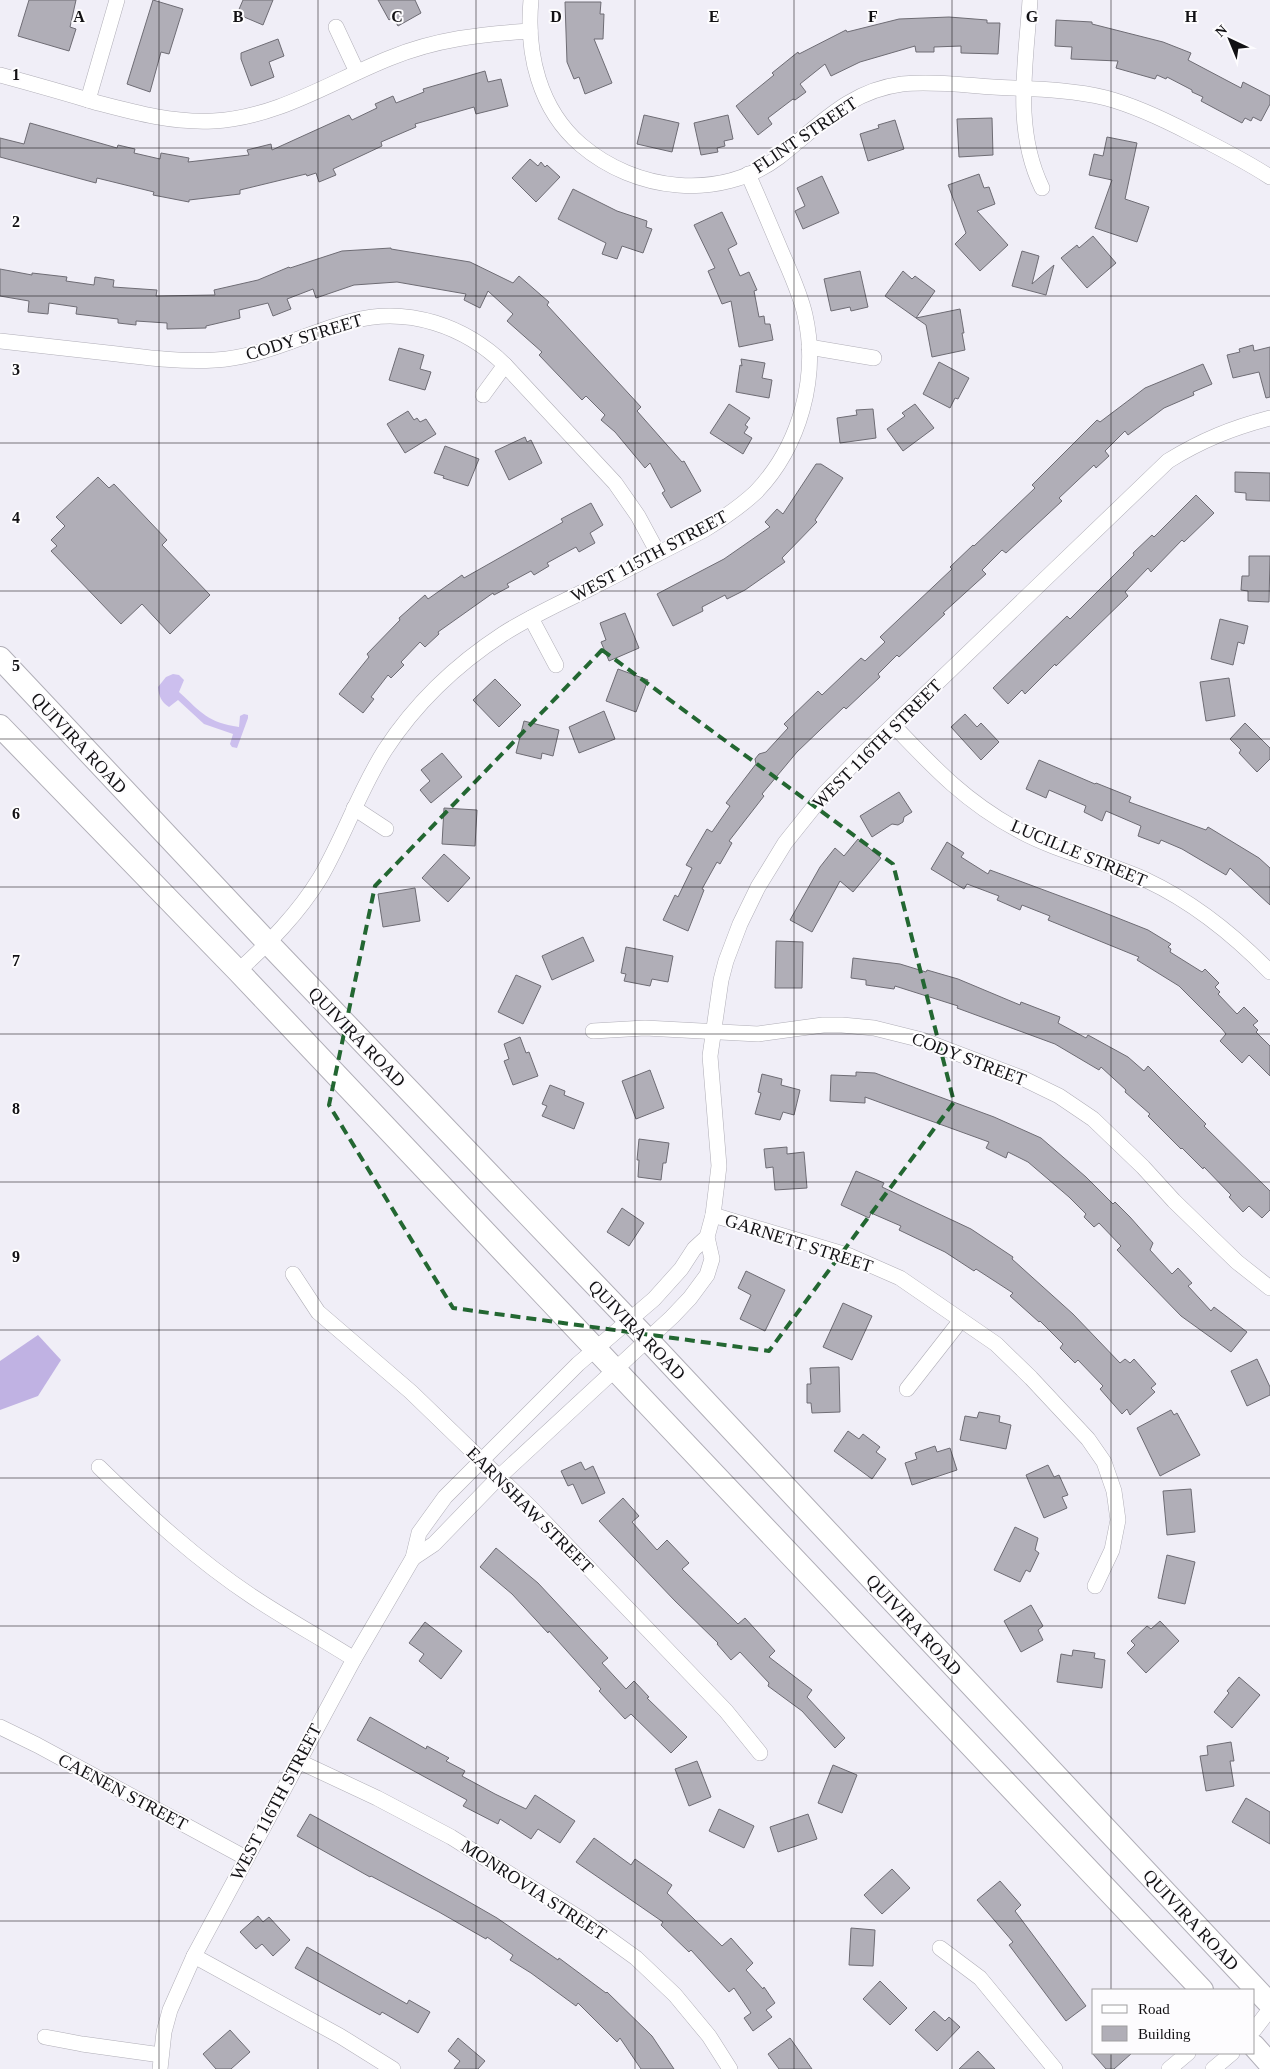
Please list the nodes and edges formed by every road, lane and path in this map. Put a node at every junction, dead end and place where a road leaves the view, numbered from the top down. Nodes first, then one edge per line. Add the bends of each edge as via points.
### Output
1 (117, 0) edge
2 (532, 0) edge
3 (1030, 0) edge
4 (336, 27) dead end
5 (530, 31) junction
6 (357, 72) junction
7 (0, 75) edge
8 (1025, 89) junction
9 (88, 100) junction
10 (748, 174) junction
11 (1270, 177) edge
12 (1042, 188) dead end
13 (0, 341) edge
14 (809, 347) junction
15 (874, 358) dead end
16 (505, 366) junction
17 (483, 395) dead end
18 (1270, 418) edge
19 (658, 553) junction
20 (531, 618) junction
21 (0, 658) edge
22 (556, 665) dead end
23 (0, 726) edge
24 (894, 726) junction
25 (354, 808) junction
26 (386, 829) dead end
27 (268, 943) junction
28 (238, 971) junction
29 (1270, 972) edge
30 (593, 1031) dead end
31 (712, 1032) junction
32 (713, 1215) junction
33 (707, 1237) junction
34 (293, 1274) dead end
35 (1270, 1288) edge
36 (961, 1320) junction
37 (629, 1321) junction
38 (647, 1339) junction
39 (597, 1349) junction
40 (615, 1368) junction
41 (907, 1390) dead end
42 (481, 1460) junction
43 (99, 1467) dead end
44 (499, 1477) junction
45 (413, 1558) junction
46 (1095, 1586) dead end
47 (354, 1659) junction
48 (0, 1727) edge
49 (760, 1752) dead end
50 (298, 1761) junction
51 (246, 1858) junction
52 (940, 1948) dead end
53 (194, 1956) junction
54 (1201, 1989) edge
55 (1253, 1989) edge
56 (1255, 1991) edge
57 (1270, 2007) edge
58 (1255, 2012) edge
59 (1255, 2029) edge
60 (45, 2037) dead end
61 (1255, 2047) edge
62 (1187, 2054) edge
63 (1231, 2054) edge
64 (160, 2062) edge
65 (1270, 2064) edge
66 (393, 2069) edge
67 (730, 2069) edge
68 (1055, 2069) edge
69 (1169, 2069) edge
70 (1213, 2069) edge

1 - 9 street
2 - 5 street, FLINT STREET
3 - 8 street
4 - 6 street
5 - 6 street via 480,34 426,45
5 - 10 street, FLINT STREET via 538,80 548,103 566,130 590,153 634,177 666,185 717,183
6 - 9 street via 279,107 214,121 148,116
7 - 9 street
8 - 10 street, FLINT STREET via 917,83 884,88 839,108 778,158
8 - 11 street, FLINT STREET via 1073,92 1137,108 1242,159
8 - 12 street via 1025,137
10 - 14 street, WEST 115TH STREET via 794,283 804,314
13 - 16 street, CODY STREET via 177,361 215,360 272,349 354,320 386,316 435,323 458,332 480,344
14 - 15 street
14 - 19 street, WEST 115TH STREET via 809,374 803,407 792,438 766,480 730,514
16 - 17 street
16 - 19 street, CODY STREET via 615,482
18 - 24 street, WEST 116TH STREET via 1198,442 1168,460
19 - 20 street, WEST 115TH STREET
20 - 22 street
20 - 25 street, WEST 115TH STREET via 476,654 427,698 386,750
21 - 27 main road, QUIVIRA ROAD
23 - 28 main road
24 - 29 street, LUCILLE STREET via 956,789 990,814 1037,838 1172,893 1226,930
24 - 31 street, WEST 116TH STREET via 825,793 785,843 758,887 726,961
25 - 26 street
25 - 27 street, WEST 115TH STREET via 319,879
27 - 28 street, WEST 115TH STREET
27 - 37 main road, QUIVIRA ROAD
28 - 39 main road
30 - 31 street, CODY STREET via 646,1028
31 - 32 street, WEST 116TH STREET via 710,1056 718,1166
31 - 35 street, CODY STREET via 758,1034 823,1025 874,1028 922,1040 1022,1078 1060,1096 1093,1119 1237,1262
32 - 33 street, WEST 116TH STREET
32 - 36 street, GARNETT STREET via 850,1256 900,1278
33 - 37 street, WEST 116TH STREET via 694,1249 682,1269
33 - 38 street, WEST 116TH STREET via 712,1259 707,1275 690,1298
34 - 42 street, EARNSHAW STREET via 318,1312 411,1392
36 - 41 street
36 - 46 street, GARNETT STREET via 996,1344 1031,1378 1088,1438 1104,1462 1114,1491 1118,1520 1112,1550
37 - 38 main road, QUIVIRA ROAD
37 - 39 street, WEST 116TH STREET
38 - 40 street, WEST 116TH STREET
38 - 55 main road, QUIVIRA ROAD
39 - 40 main road
39 - 42 street, WEST 116TH STREET
40 - 44 street, WEST 116TH STREET
40 - 54 main road
42 - 44 street, EARNSHAW STREET
42 - 45 street, WEST 116TH STREET via 445,1497 418,1533
43 - 47 street via 198,1557 253,1597
44 - 45 street, WEST 116TH STREET via 434,1544
44 - 49 street, EARNSHAW STREET via 726,1711
45 - 47 street, WEST 116TH STREET
47 - 50 street, WEST 116TH STREET
48 - 51 street, CAENEN STREET
50 - 51 street, WEST 116TH STREET
50 - 67 street, MONROVIA STREET via 451,1837 586,1922 636,1958 676,1995
51 - 53 street, WEST 116TH STREET
52 - 68 street via 980,1978
53 - 64 street, WEST 116TH STREET via 170,2010
53 - 66 street via 340,2036
56 - 57 main road, QUIVIRA ROAD
57 - 58 street
57 - 59 street
60 - 64 street
61 - 65 main road
62 - 69 street
63 - 70 street

